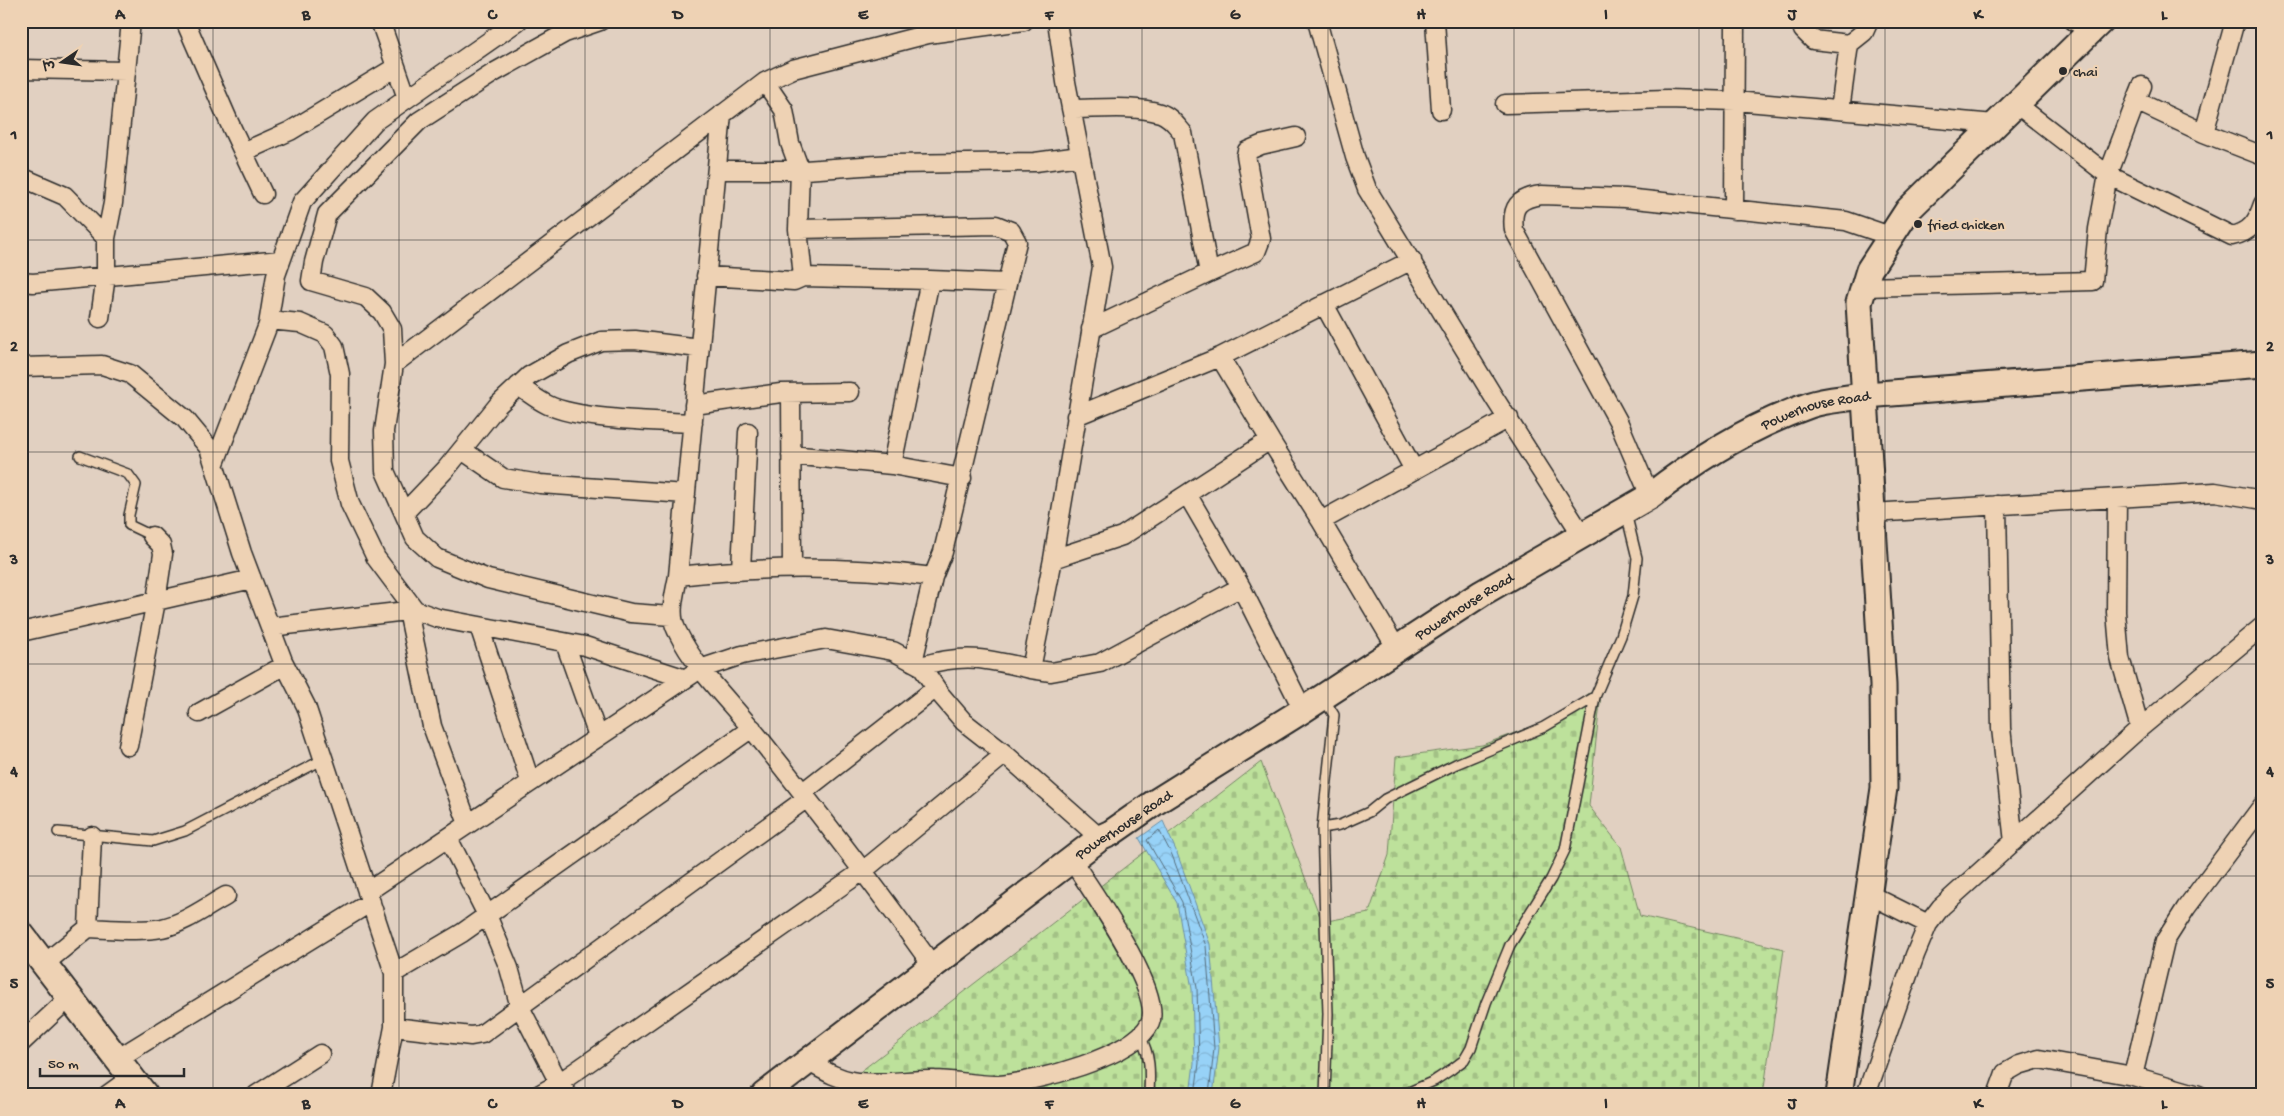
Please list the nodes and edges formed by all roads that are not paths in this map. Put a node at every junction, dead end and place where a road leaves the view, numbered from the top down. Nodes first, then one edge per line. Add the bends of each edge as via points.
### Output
1 (131, 21) edge
2 (185, 21) edge
3 (380, 21) edge
4 (518, 21) edge
5 (600, 21) edge
6 (1024, 21) edge
7 (1057, 21) edge
8 (1318, 21) edge
9 (1436, 21) edge
10 (1735, 21) edge
11 (1801, 21) edge
12 (1869, 21) edge
13 (2235, 21) edge
14 (987, 24) edge
15 (2089, 25) edge
16 (562, 27) edge
17 (1849, 44) junction
18 (396, 67) junction
19 (21, 69) edge
20 (126, 71) junction
21 (765, 82) junction
22 (403, 101) junction
23 (1734, 101) junction
24 (2015, 103) junction
25 (1505, 104) dead end
26 (1071, 109) junction
27 (1441, 110) dead end
28 (1840, 110) junction
29 (722, 114) junction
30 (419, 121) junction
31 (1994, 124) junction
32 (2204, 133) junction
33 (1296, 137) dead end
34 (243, 152) junction
35 (1080, 156) junction
36 (2263, 156) edge
37 (716, 170) junction
38 (800, 170) junction
39 (2108, 175) junction
40 (21, 177) edge
41 (263, 194) dead end
42 (2263, 204) edge
43 (1734, 210) junction
44 (798, 229) junction
45 (1890, 236) junction
46 (106, 238) junction
47 (1412, 260) junction
48 (278, 267) junction
49 (1209, 274) junction
50 (106, 276) junction
51 (706, 276) junction
52 (803, 278) junction
53 (930, 280) junction
54 (21, 282) edge
55 (1007, 284) junction
56 (1864, 287) junction
57 (1324, 304) junction
58 (270, 317) junction
59 (100, 318) dead end
60 (1091, 329) junction
61 (699, 348) junction
62 (1220, 357) junction
63 (394, 364) junction
64 (2263, 364) edge
65 (21, 367) edge
66 (518, 386) junction
67 (850, 392) dead end
68 (791, 393) junction
69 (1866, 395) junction
70 (694, 405) junction
71 (1076, 416) junction
72 (1509, 418) junction
73 (693, 423) junction
74 (748, 432) dead end
75 (1270, 440) junction
76 (462, 450) junction
77 (791, 454) junction
78 (80, 456) dead end
79 (215, 463) junction
80 (892, 465) junction
81 (1414, 470) junction
82 (962, 478) junction
83 (686, 494) junction
84 (1187, 494) junction
85 (1650, 496) junction
86 (2117, 498) junction
87 (2263, 500) edge
88 (1997, 505) junction
89 (1626, 510) junction
90 (404, 513) junction
91 (1872, 513) junction
92 (1321, 521) junction
93 (1582, 535) junction
94 (152, 536) joint
95 (1053, 559) junction
96 (741, 569) junction
97 (792, 569) junction
98 (678, 576) junction
99 (933, 577) junction
100 (252, 579) junction
101 (1241, 587) junction
102 (156, 601) junction
103 (412, 610) junction
104 (674, 623) junction
105 (479, 626) junction
106 (2263, 626) edge
107 (270, 627) junction
108 (21, 632) edge
109 (565, 642) junction
110 (1397, 649) junction
111 (697, 664) junction
112 (917, 664) junction
113 (285, 665) junction
114 (1031, 669) junction
115 (682, 678) junction
116 (936, 688) junction
117 (1595, 696) junction
118 (1313, 703) junction
119 (199, 713) dead end
120 (752, 728) junction
121 (2140, 728) junction
122 (598, 736) junction
123 (128, 746) dead end
124 (1005, 754) junction
125 (324, 759) junction
126 (530, 781) junction
127 (805, 795) junction
128 (2263, 805) edge
129 (468, 824) junction
130 (1322, 828) junction
131 (58, 832) dead end
132 (92, 836) junction
133 (1106, 836) junction
134 (448, 838) junction
135 (2014, 842) junction
136 (1070, 859) junction
137 (864, 870) junction
138 (1868, 894) junction
139 (226, 896) dead end
140 (369, 897) junction
141 (487, 916) junction
142 (1928, 924) junction
143 (88, 928) junction
144 (30, 953) edge
145 (932, 965) junction
146 (394, 973) junction
147 (70, 998) junction
148 (520, 1007) junction
149 (394, 1027) junction
150 (1140, 1036) junction
151 (21, 1042) edge
152 (320, 1054) dead end
153 (807, 1062) junction
154 (2134, 1076) junction
155 (131, 1077) edge
156 (863, 1088) edge
157 (563, 1089) edge
158 (107, 1095) edge
159 (256, 1095) edge
160 (381, 1095) edge
161 (538, 1095) edge
162 (764, 1095) edge
163 (1149, 1095) edge
164 (1325, 1095) edge
165 (1402, 1095) edge
166 (1839, 1095) edge
167 (1866, 1095) edge
168 (1997, 1095) edge
169 (2199, 1095) edge

1 - 20 street
2 - 34 street
3 - 18 street
4 - 22 street
5 - 16 street
6 - 14 street
7 - 26 street
8 - 47 street via 1355,158 1368,189
9 - 27 street
10 - 23 street
11 - 17 street via 1803,30 1813,40
12 - 17 street via 1864,32
13 - 32 street
14 - 21 street via 928,34 793,69
15 - 24 main road
16 - 30 street
17 - 28 street
18 - 22 street
18 - 34 street via 290,131
19 - 20 street
20 - 46 street via 113,203
21 - 29 street
21 - 38 street via 784,110 790,143
22 - 30 street
22 - 48 street via 375,121 302,202
23 - 25 street via 1667,99
23 - 28 street
23 - 43 street
24 - 31 main road
24 - 39 street
26 - 35 street
26 - 49 street via 1142,110 1161,113 1173,121 1183,133
28 - 31 street
29 - 37 street
29 - 63 street
30 - 63 street via 327,214 312,281 366,297 382,312 392,329
31 - 45 main road via 1908,210
32 - 36 street
32 - 39 street via 2139,94
33 - 49 street via 1247,151 1261,240 1256,252
34 - 41 street
35 - 38 street via 1035,162 891,164
35 - 60 street via 1102,267
37 - 38 street
37 - 51 street
38 - 44 street
39 - 42 street via 2232,236 2244,233 2257,222
39 - 56 street via 2093,281
40 - 46 street via 65,196
43 - 45 street via 1846,221
43 - 85 street via 1626,198 1542,195 1518,204 1512,215 1514,230 1618,421
44 - 52 street
44 - 55 street via 996,225 1011,231 1017,242
45 - 56 main road via 1869,270
46 - 50 street
47 - 57 street
47 - 72 street
48 - 50 street
48 - 58 street
49 - 60 street
50 - 54 street
50 - 59 street
51 - 52 street via 794,281
51 - 61 street
52 - 53 street
53 - 55 street
53 - 80 street
55 - 82 street
56 - 69 main road via 1859,303
57 - 62 street
57 - 81 street
58 - 79 street
58 - 103 street via 300,323 325,334 334,346 340,374 339,460 350,504 376,558
60 - 71 street
61 - 66 street via 635,340 601,341 568,354
61 - 70 street
62 - 71 street
62 - 75 street
63 - 90 street via 384,432 385,471
64 - 69 main road, Powerhouse Road
65 - 79 street via 102,365 130,374 185,419 209,448
66 - 73 street via 548,405 570,411 644,421
66 - 76 street via 498,405
67 - 68 street
68 - 70 street
68 - 77 street
69 - 85 main road, Powerhouse Road via 1812,405 1774,420 1704,459
69 - 91 main road
70 - 73 street
71 - 95 street
72 - 81 street
72 - 93 street
73 - 83 street
74 - 96 street
75 - 84 street
75 - 92 street
76 - 83 street via 503,478 540,484
76 - 90 street
77 - 80 street
77 - 97 street
78 - 94 lane via 128,474 136,485 129,525
79 - 100 street
80 - 82 street
81 - 92 street
82 - 99 street via 943,552
83 - 98 street
84 - 95 street via 1122,536
84 - 101 street
85 - 89 main road, Powerhouse Road
86 - 87 street via 2215,492
86 - 88 street
86 - 121 street via 2116,612 2120,658
88 - 91 street
88 - 135 street via 2001,728
89 - 93 main road, Powerhouse Road
89 - 117 lane via 1637,558 1633,596 1621,636
90 - 104 street via 415,538 437,558 488,579
91 - 138 main road via 1883,684 1884,788
92 - 110 street
93 - 110 main road, Powerhouse Road via 1482,593
94 - 102 street via 161,545 163,554
95 - 114 street
96 - 97 street
96 - 98 street
97 - 99 street via 878,570
98 - 104 street
99 - 112 street
100 - 102 street
100 - 107 street
101 - 114 street via 1100,663 1051,672
101 - 118 street
102 - 108 street
102 - 123 street
103 - 105 street
103 - 107 street
103 - 129 street via 432,726
104 - 111 street
105 - 109 street
105 - 126 street
106 - 121 street
107 - 113 street
109 - 115 street
109 - 122 street
110 - 118 main road, Powerhouse Road
111 - 112 street via 826,639 892,651
111 - 115 street
111 - 120 street
112 - 114 street via 981,657
112 - 116 street
113 - 119 street
113 - 125 street via 306,706
115 - 122 street
116 - 124 street via 964,722
116 - 127 street
117 - 130 lane via 1544,728 1456,764 1385,799 1369,812 1340,825
117 - 165 lane via 1565,850 1510,945 1471,1048 1464,1060 1452,1070
118 - 130 lane via 1334,715
118 - 133 main road, Powerhouse Road
120 - 127 street
120 - 141 street
121 - 135 street
122 - 126 street
124 - 133 street
124 - 137 street
125 - 132 lane via 186,832 153,841
125 - 140 street
126 - 129 street
127 - 137 street
127 - 148 street
128 - 154 street via 2165,941
129 - 134 street
130 - 164 lane via 1328,1014
131 - 132 lane
132 - 143 street
133 - 136 main road, Powerhouse Road
134 - 140 street
134 - 141 street
135 - 142 street via 1941,907
136 - 145 main road, Powerhouse Road
136 - 150 street via 1138,966 1151,1010 1151,1022
137 - 145 street
137 - 157 street
138 - 142 street
138 - 166 main road
139 - 143 street via 162,928
140 - 146 street
140 - 155 street
141 - 146 street
141 - 148 street via 509,968
142 - 167 street
143 - 144 street
144 - 147 main road
145 - 153 main road, Powerhouse Road
146 - 149 street
147 - 151 street
147 - 155 main road
148 - 149 street via 482,1034 470,1036
148 - 157 street
149 - 160 street
150 - 156 street via 1103,1058 1065,1072 1022,1082 997,1085 934,1080
150 - 163 lane via 1149,1052
152 - 159 street
153 - 156 street
153 - 162 main road, Powerhouse Road
154 - 168 street via 2039,1059 2005,1073
154 - 169 street
155 - 158 street
157 - 161 street

